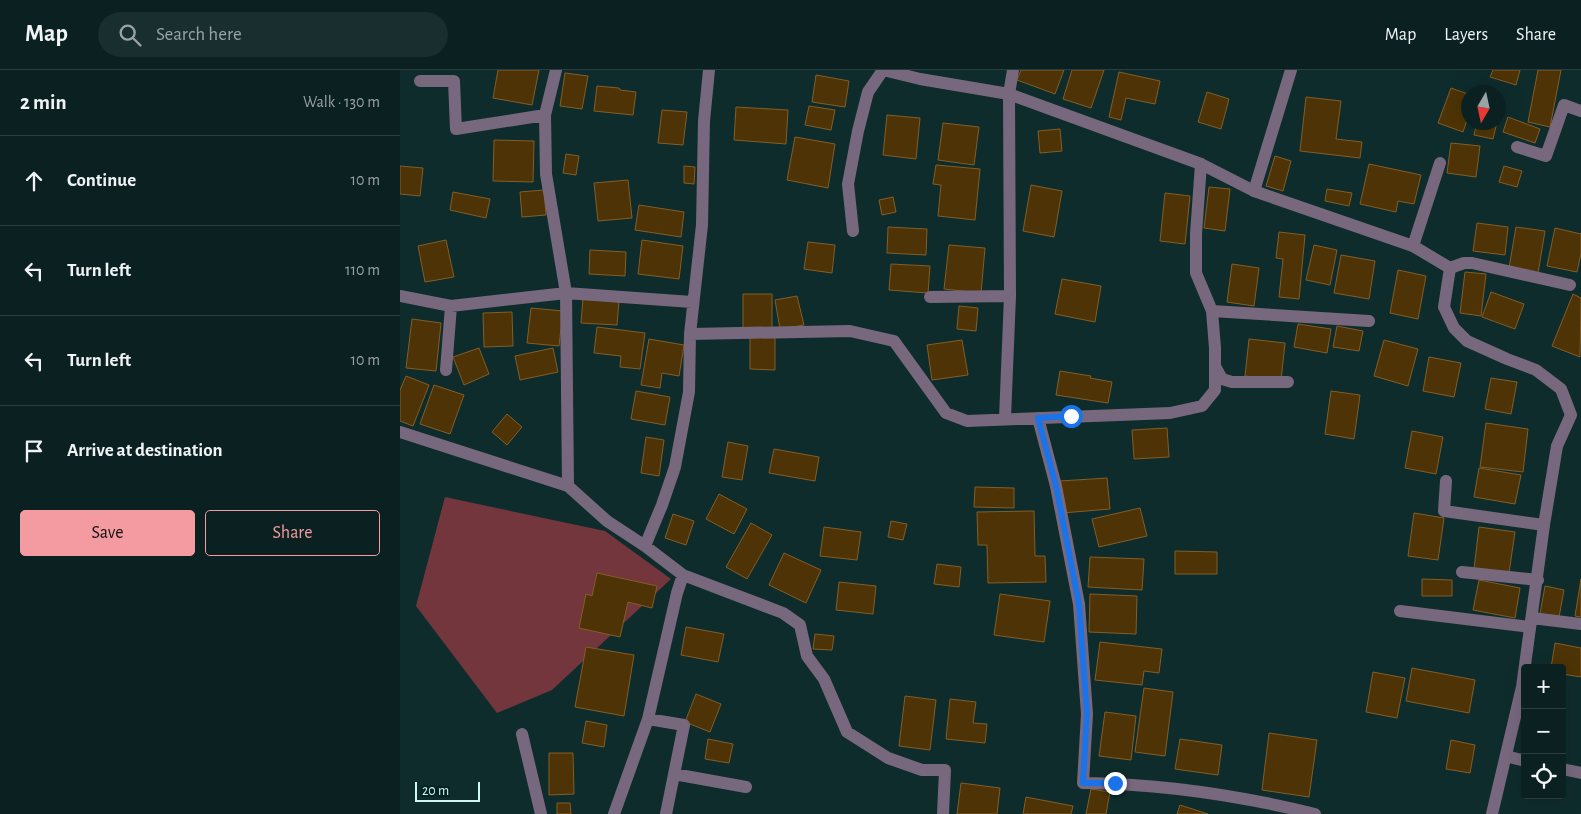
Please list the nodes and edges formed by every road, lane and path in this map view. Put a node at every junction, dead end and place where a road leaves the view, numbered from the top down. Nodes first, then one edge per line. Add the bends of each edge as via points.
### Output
1 (556, 70) edge
2 (709, 70) edge
3 (883, 70) edge
4 (1013, 70) edge
5 (1291, 70) edge
6 (420, 81) dead end
7 (1009, 94) junction
8 (1581, 111) edge
9 (545, 115) junction
10 (1516, 147) dead end
11 (1440, 163) dead end
12 (1201, 164) junction
13 (1254, 192) junction
14 (853, 230) dead end
15 (1413, 246) junction
16 (1450, 268) junction
17 (1570, 285) dead end
18 (566, 293) junction
19 (400, 296) edge
20 (1010, 296) junction
21 (930, 297) dead end
22 (692, 302) junction
23 (451, 306) junction
24 (1212, 311) junction
25 (1369, 321) dead end
26 (690, 334) junction
27 (1214, 364) junction
28 (446, 370) dead end
29 (1288, 382) dead end
30 (1576, 417) edge
31 (1005, 418) junction
32 (1038, 418) junction
33 (400, 432) edge
34 (1446, 481) dead end
35 (568, 486) junction
36 (1544, 525) junction
37 (645, 546) junction
38 (1462, 572) dead end
39 (683, 575) junction
40 (1538, 580) junction
41 (1400, 611) dead end
42 (1531, 622) junction
43 (1581, 624) edge
44 (648, 719) junction
45 (522, 734) dead end
46 (1506, 756) junction
47 (1521, 760) edge
48 (1566, 770) edge
49 (1581, 773) edge
50 (674, 774) junction
51 (746, 786) dead end
52 (541, 814) edge
53 (614, 814) edge
54 (666, 814) edge
55 (943, 814) edge
56 (1312, 814) edge
57 (1492, 814) edge

1 - 9 street
2 - 22 street via 704,121 702,225
3 - 7 street via 920,80
3 - 14 street via 868,92 848,184
4 - 7 street
5 - 13 street
6 - 9 street via 454,81 456,129
7 - 12 street
7 - 20 street
8 - 10 street via 1564,105 1546,156
9 - 18 street via 546,174
11 - 15 street
12 - 13 street
12 - 24 street via 1196,273
13 - 15 street
15 - 16 street
16 - 17 street via 1472,263
16 - 30 street via 1444,307 1454,328 1468,341 1536,370 1561,389
18 - 22 street
18 - 23 street
18 - 35 street
19 - 23 street
20 - 21 street
20 - 31 street
22 - 26 street
23 - 28 street
24 - 25 street
24 - 27 street
26 - 31 street via 850,331 894,341 946,414 967,421
26 - 37 street via 689,392 675,467
27 - 29 street via 1222,379 1232,382
27 - 32 street via 1215,390 1202,406 1170,413
30 - 36 street via 1557,446
31 - 32 street
32 - 56 street via 1056,486 1079,604 1087,714 1083,783 1165,786 1276,804
33 - 35 street
34 - 36 street via 1444,511
35 - 37 street via 607,522
36 - 40 street
37 - 39 street
38 - 40 street
39 - 44 street
39 - 55 street via 783,613 800,625 807,656 824,679 847,732 888,758 922,770 945,770
40 - 42 street
41 - 42 street
42 - 43 street
42 - 46 street via 1522,687
44 - 50 street via 684,725
44 - 53 street
45 - 52 street
46 - 47 street
46 - 57 street
48 - 49 street
50 - 51 street
50 - 54 street

